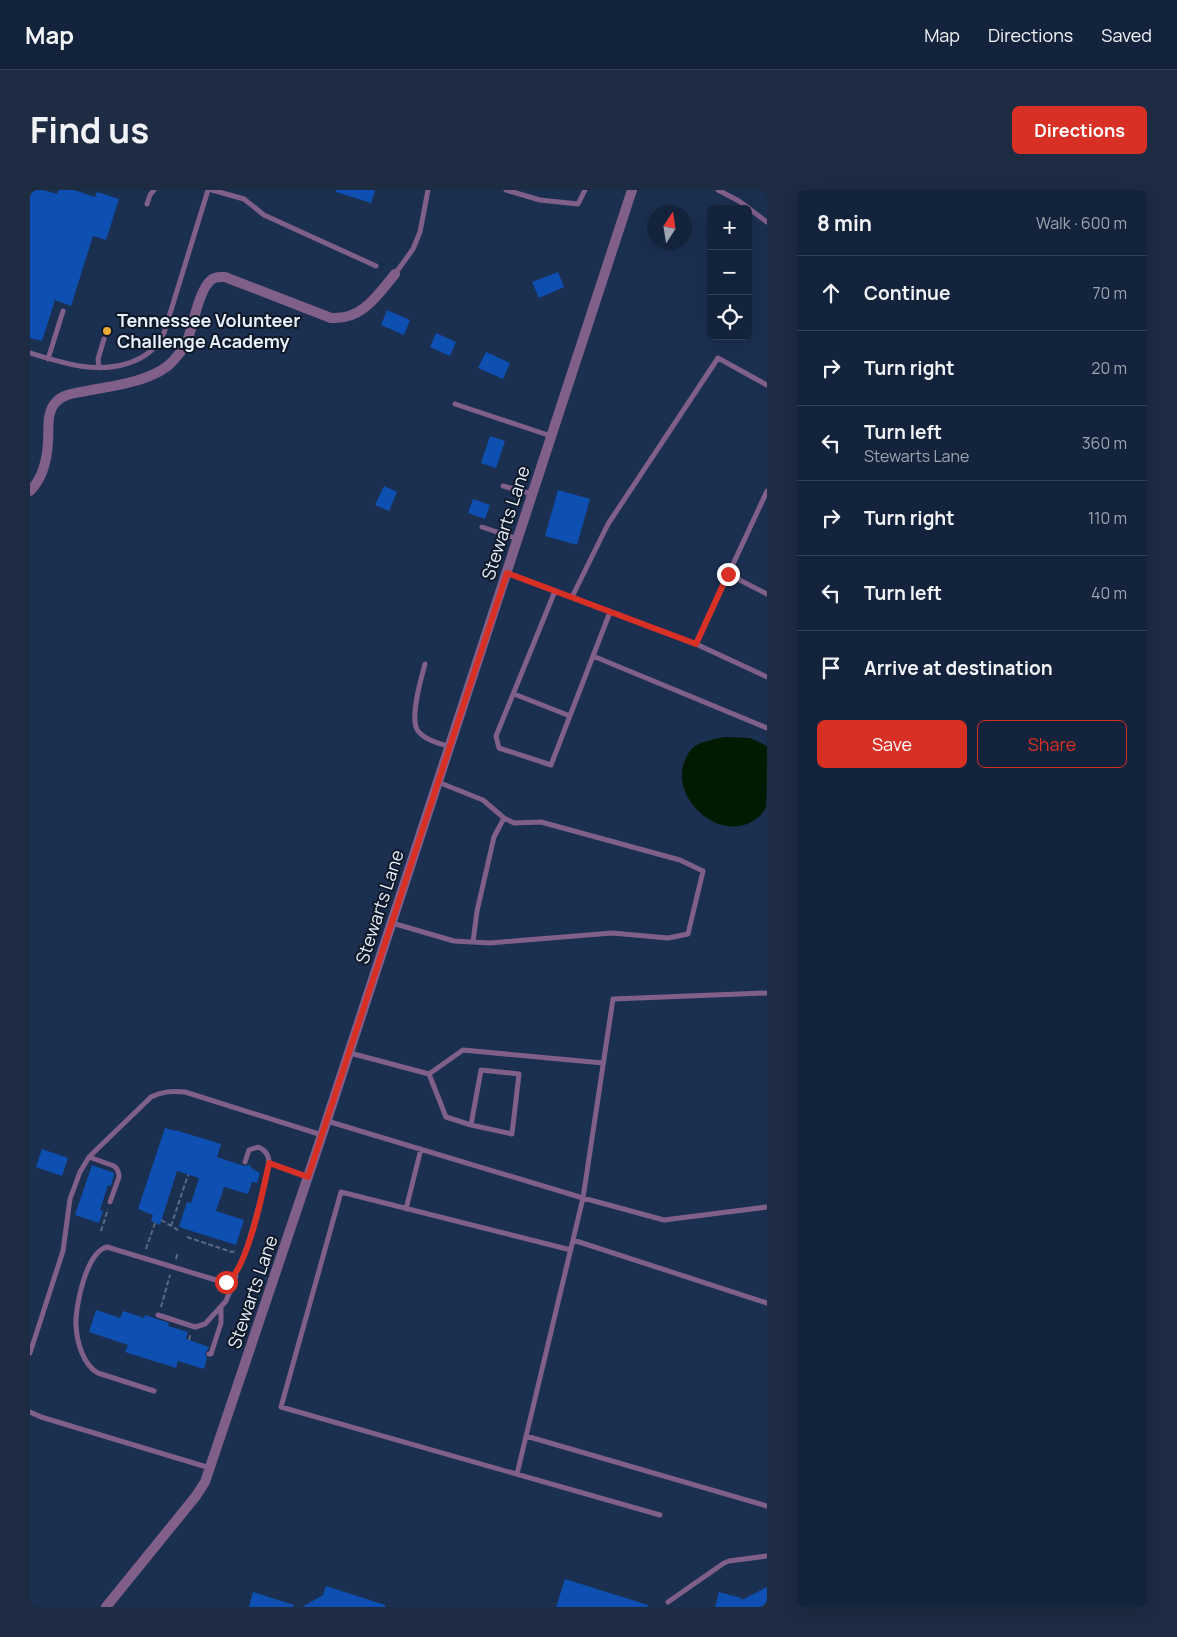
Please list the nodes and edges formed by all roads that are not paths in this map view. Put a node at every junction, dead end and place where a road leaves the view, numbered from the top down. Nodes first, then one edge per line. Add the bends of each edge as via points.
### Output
1 (154, 190) edge
2 (208, 190) edge
3 (212, 190) edge
4 (428, 190) edge
5 (506, 190) edge
6 (585, 190) edge
7 (632, 190) edge
8 (718, 190) edge
9 (147, 204) dead end
10 (767, 222) edge
11 (376, 266) dead end
12 (395, 274) joint
13 (63, 311) dead end
14 (104, 339) dead end
15 (30, 353) edge
16 (48, 359) junction
17 (99, 368) junction
18 (767, 385) edge
19 (455, 404) dead end
20 (552, 436) junction
21 (504, 486) dead end
22 (30, 491) edge
23 (767, 493) edge
24 (533, 494) junction
25 (482, 527) dead end
26 (518, 539) junction
27 (507, 573) junction
28 (728, 574) junction
29 (555, 591) junction
30 (767, 594) edge
31 (572, 597) junction
32 (610, 612) junction
33 (696, 644) junction
34 (593, 656) junction
35 (425, 664) dead end
36 (767, 677) edge
37 (514, 694) junction
38 (570, 716) junction
39 (767, 728) edge
40 (450, 746) junction
41 (438, 782) junction
42 (504, 818) junction
43 (392, 923) junction
44 (473, 942) junction
45 (767, 993) edge
46 (350, 1053) junction
47 (603, 1063) junction
48 (429, 1074) junction
49 (327, 1121) junction
50 (471, 1126) junction
51 (322, 1135) junction
52 (421, 1149) junction
53 (90, 1157) junction
54 (245, 1162) dead end
55 (269, 1163) junction
56 (308, 1177) junction
57 (583, 1198) junction
58 (110, 1202) road end
59 (767, 1207) edge
60 (406, 1209) junction
61 (573, 1240) junction
62 (571, 1250) junction
63 (239, 1268) junction
64 (767, 1304) edge
65 (221, 1307) junction
66 (158, 1315) road end
67 (30, 1354) edge
68 (209, 1354) dead end
69 (154, 1392) dead end
70 (30, 1412) edge
71 (526, 1436) junction
72 (211, 1468) junction
73 (517, 1474) junction
74 (767, 1506) edge
75 (660, 1515) dead end
76 (767, 1556) edge
77 (668, 1602) dead end
78 (106, 1607) edge

1 - 9 lane
2 - 17 lane via 160,342 140,359 111,368
3 - 11 lane via 244,199 264,215
4 - 12 lane via 420,232 413,249
5 - 6 lane via 540,200 578,204
7 - 20 street, Stewarts Lane
8 - 10 lane
12 - 22 street via 364,309 342,319 331,318 225,277 211,280 202,294 186,345 170,364 126,384 66,395 57,400 52,407 45,466 40,480
13 - 16 lane
14 - 17 lane via 98,359
15 - 16 lane
16 - 17 lane
18 - 31 lane via 718,358 608,524
19 - 20 lane
20 - 24 street, Stewarts Lane
21 - 24 lane
23 - 28 lane
24 - 26 street, Stewarts Lane
25 - 26 lane
26 - 27 street, Stewarts Lane
27 - 29 lane
27 - 40 street, Stewarts Lane
28 - 30 lane
28 - 33 lane
29 - 31 lane
29 - 37 lane
31 - 32 lane
32 - 33 lane
32 - 34 lane
33 - 36 lane
34 - 38 lane
34 - 39 lane
35 - 40 lane via 417,700 417,730
37 - 38 lane
37 - 38 lane via 496,736 499,748 551,765
40 - 41 street, Stewarts Lane
41 - 42 lane via 483,800
41 - 43 street, Stewarts Lane
42 - 44 lane via 494,837
42 - 44 lane via 514,822 541,822 680,860 703,871 688,934 668,938 612,933
43 - 44 lane via 454,941
43 - 46 street, Stewarts Lane
45 - 47 lane via 612,999
46 - 48 lane
46 - 49 street, Stewarts Lane
47 - 48 lane via 463,1050
47 - 57 lane
48 - 50 lane via 446,1117
49 - 51 street, Stewarts Lane
49 - 52 lane
50 - 50 lane via 481,1070 519,1074 512,1134
51 - 53 lane via 185,1092 171,1091 151,1096
51 - 56 street, Stewarts Lane
52 - 57 lane
52 - 60 lane
53 - 58 lane via 118,1170 119,1177
53 - 67 lane via 80,1172 70,1199 63,1250
54 - 55 lane via 249,1150 258,1147 267,1154
55 - 56 lane
55 - 63 lane
56 - 72 street, Stewarts Lane
57 - 59 lane via 664,1220
57 - 61 lane
60 - 62 lane
60 - 73 lane via 341,1192 281,1407
61 - 62 lane
61 - 64 lane
62 - 71 lane
63 - 65 lane
63 - 69 lane via 226,1282 110,1247 97,1253 89,1266 76,1314 84,1358 92,1370
65 - 66 lane via 207,1322 195,1327
65 - 68 lane via 220,1326
70 - 72 lane
71 - 73 lane
71 - 74 lane
72 - 78 street, Stewarts Lane via 196,1496
73 - 75 lane
76 - 77 lane via 724,1563

